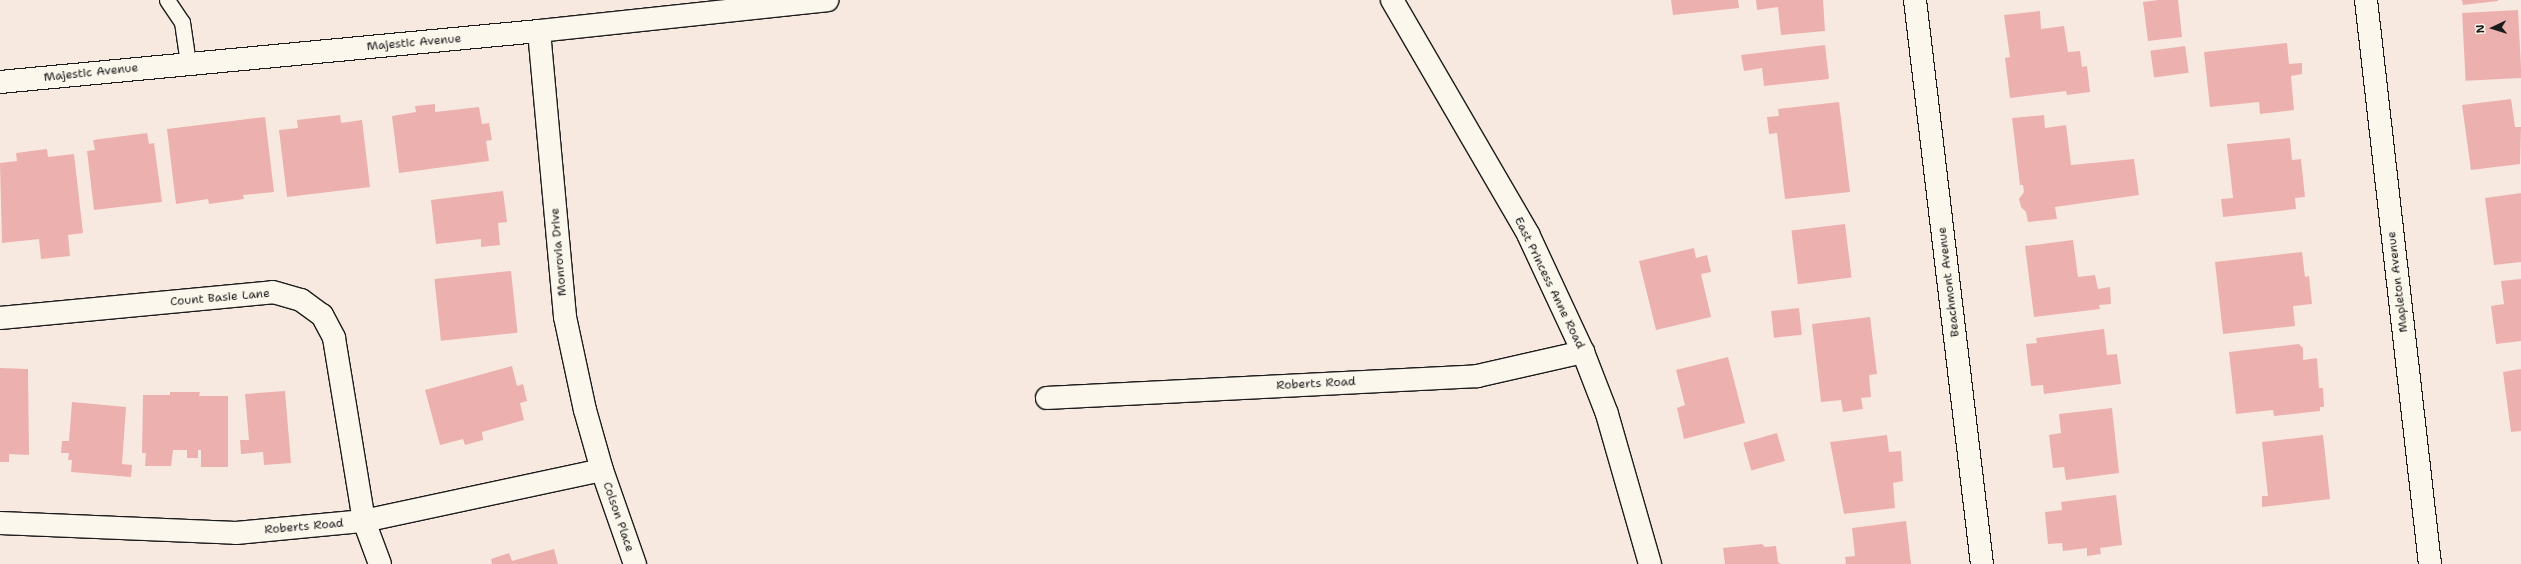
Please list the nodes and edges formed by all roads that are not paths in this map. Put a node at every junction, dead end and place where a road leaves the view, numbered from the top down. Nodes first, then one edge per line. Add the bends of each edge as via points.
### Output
1 (167, 0) edge
2 (827, 0) edge
3 (1392, 0) edge
4 (1915, 0) edge
5 (2366, 0) edge
6 (724, 6) edge
7 (539, 31) junction
8 (188, 63) junction
9 (0, 82) edge
10 (0, 318) edge
11 (1583, 352) junction
12 (1047, 398) dead end
13 (602, 470) junction
14 (364, 521) junction
15 (0, 523) edge
16 (380, 564) edge
17 (635, 564) edge
18 (1650, 564) edge
19 (1982, 564) edge
20 (2430, 564) edge

1 - 8 lane via 182,22
2 - 6 street, Majestic Avenue
3 - 11 street, East Princess Anne Road via 1528,234
4 - 19 street, Beachmont Avenue
5 - 20 street, Mapleton Avenue
6 - 7 street, Majestic Avenue
7 - 8 street, Majestic Avenue
7 - 13 street, Monrovia Drive via 565,317 585,410
8 - 9 street, Majestic Avenue
10 - 14 street, Count Basie Lane via 273,292 301,300 322,315 334,338
11 - 12 street, Roberts Road via 1477,376
11 - 18 street, East Princess Anne Road via 1607,414
13 - 14 street, Roberts Road
13 - 17 street, Colson Place
14 - 15 street, Roberts Road via 236,533
14 - 16 street, Count Basie Lane

